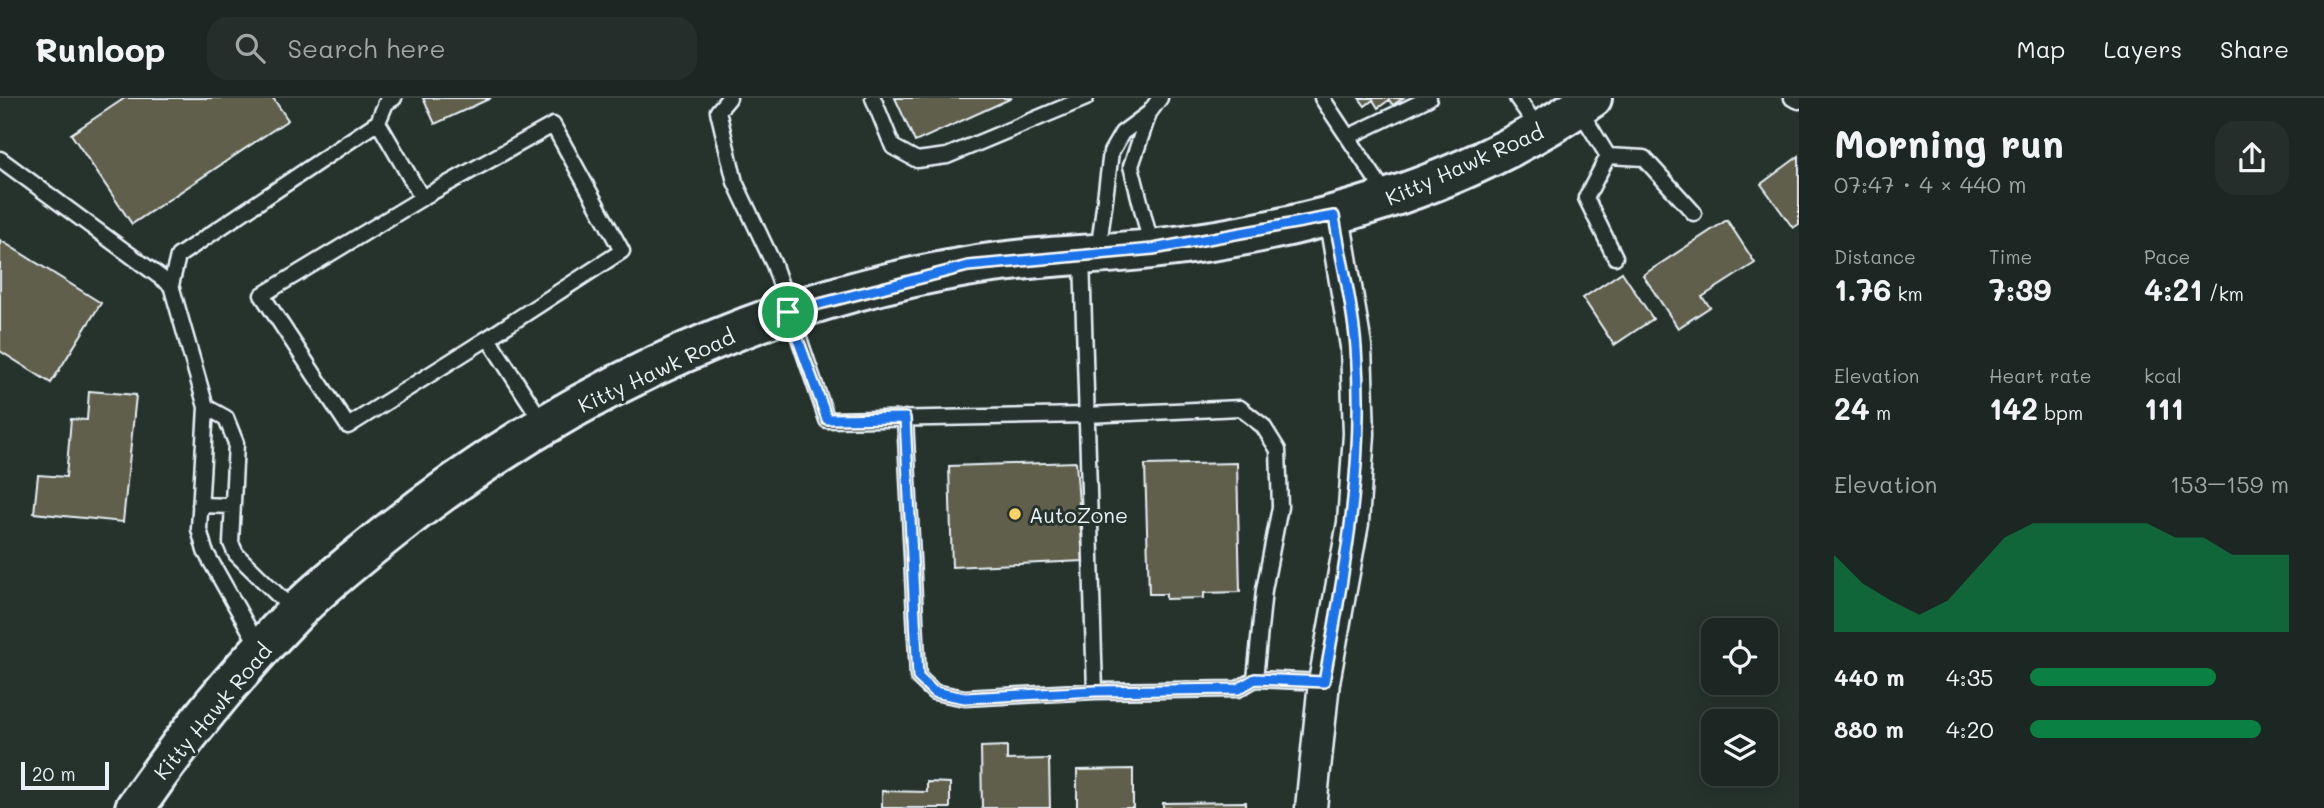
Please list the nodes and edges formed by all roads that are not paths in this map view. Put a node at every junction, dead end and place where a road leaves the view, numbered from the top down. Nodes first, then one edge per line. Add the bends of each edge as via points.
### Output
1 (394, 98) edge
2 (729, 98) edge
3 (873, 98) edge
4 (1086, 98) edge
5 (1160, 98) edge
6 (1322, 98) edge
7 (1429, 98) edge
8 (1517, 98) edge
9 (1792, 98) edge
10 (1799, 101) edge
11 (1585, 103) edge
12 (715, 104) edge
13 (1149, 113) junction
14 (377, 122) junction
15 (1539, 130) junction
16 (1348, 137) junction
17 (1608, 156) junction
18 (0, 159) edge
19 (422, 198) junction
20 (1390, 199) junction
21 (1694, 213) dead end
22 (1334, 216) junction
23 (1153, 249) junction
24 (1090, 254) junction
25 (1615, 257) dead end
26 (170, 285) junction
27 (788, 312) junction
28 (488, 338) junction
29 (206, 407) junction
30 (1086, 415) junction
31 (905, 418) junction
32 (544, 424) junction
33 (200, 505) junction
34 (233, 506) junction
35 (296, 612) junction
36 (261, 651) junction
37 (1255, 679) junction
38 (1324, 682) junction
39 (1095, 691) junction
40 (135, 808) edge
41 (1311, 808) edge

1 - 14 lane via 386,103
2 - 12 lane
3 - 4 lane via 893,147 917,160 947,156
5 - 13 lane
6 - 16 lane
7 - 16 lane
8 - 15 lane
9 - 10 lane
11 - 15 main road, Kitty Hawk Road
11 - 17 lane
12 - 27 lane via 735,182 774,265
13 - 23 lane via 1131,166
13 - 24 lane via 1122,133 1111,152
14 - 19 lane
14 - 26 lane via 178,256
15 - 20 main road, Kitty Hawk Road
16 - 20 lane
17 - 21 lane via 1644,158
17 - 25 lane via 1587,198
18 - 26 lane
19 - 28 lane via 554,125 622,251
19 - 28 lane via 262,295 348,426
20 - 22 main road, Kitty Hawk Road
22 - 23 main road, Kitty Hawk Road
22 - 38 street via 1356,346 1359,434 1353,523
23 - 24 main road, Kitty Hawk Road
24 - 27 main road, Kitty Hawk Road via 968,266
24 - 30 lane
26 - 29 lane
27 - 31 lane via 827,419
27 - 32 main road, Kitty Hawk Road via 692,349
28 - 32 lane
29 - 33 lane
29 - 34 lane via 226,418 236,443
30 - 31 lane
30 - 37 lane via 1240,408 1263,426 1278,450 1280,507 1264,590
30 - 39 lane
31 - 39 lane via 918,677 934,692 965,698
32 - 35 main road, Kitty Hawk Road via 413,512
33 - 34 lane
33 - 36 lane via 199,529 205,551
34 - 35 lane via 231,543 236,554
35 - 36 main road, Kitty Hawk Road
36 - 40 main road, Kitty Hawk Road
37 - 38 lane
37 - 39 lane via 1238,689
38 - 41 street

